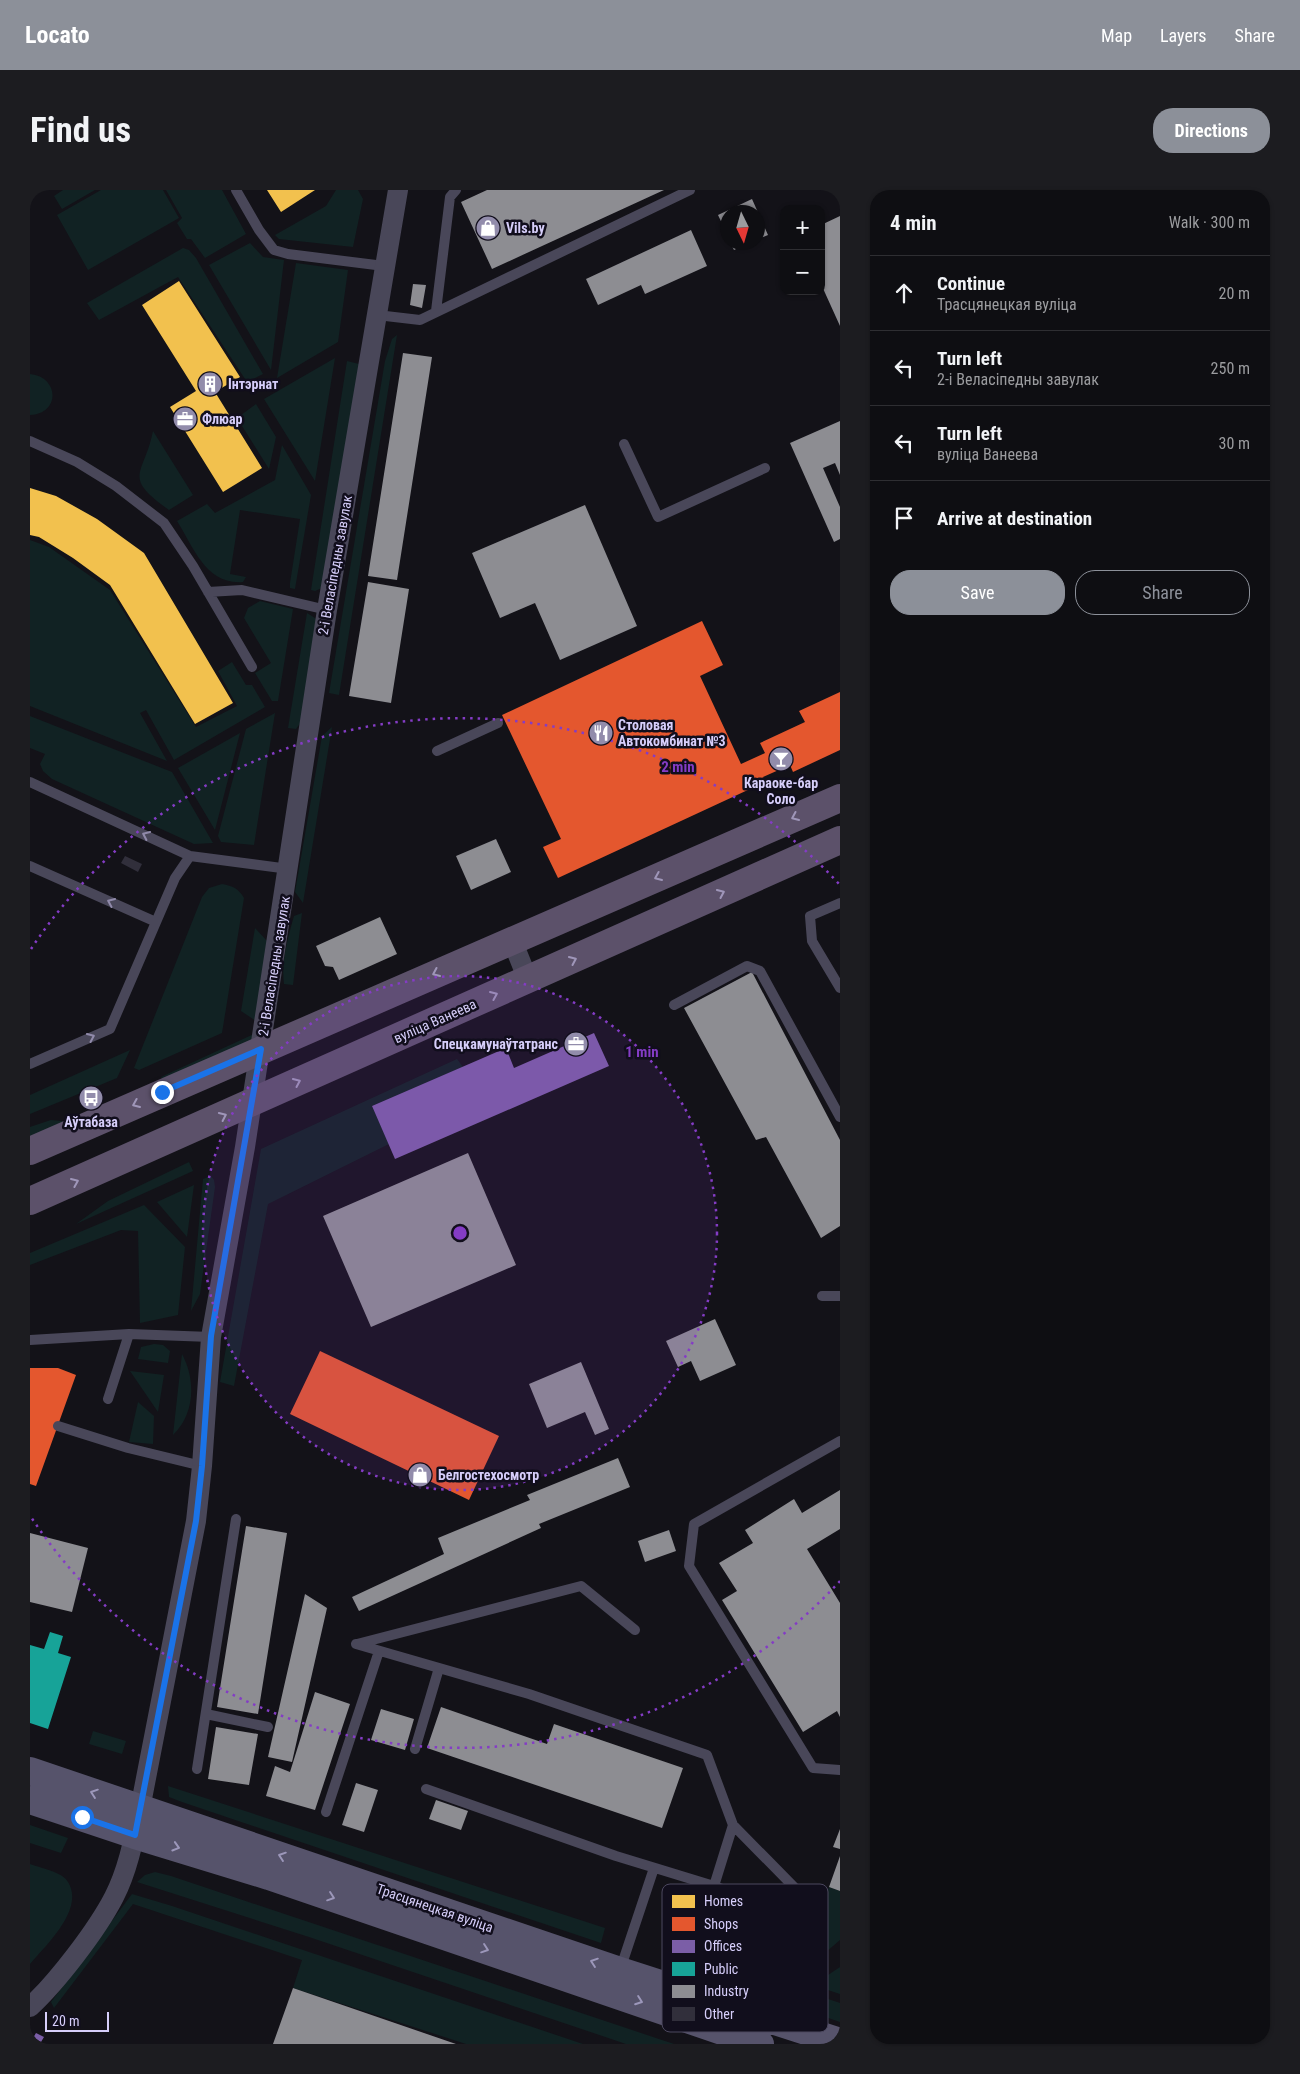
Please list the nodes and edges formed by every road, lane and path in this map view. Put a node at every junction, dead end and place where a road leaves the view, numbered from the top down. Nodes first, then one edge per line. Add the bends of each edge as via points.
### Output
1 (236, 190) edge
2 (398, 190) edge
3 (456, 190) edge
4 (690, 190) edge
5 (384, 266) junction
6 (436, 311) junction
7 (377, 315) junction
8 (30, 441) edge
9 (624, 444) dead end
10 (765, 468) dead end
11 (208, 592) junction
12 (327, 610) junction
13 (252, 666) dead end
14 (498, 723) dead end
15 (437, 751) dead end
16 (30, 782) edge
17 (840, 798) edge
18 (840, 840) edge
19 (190, 856) junction
20 (30, 866) edge
21 (289, 869) junction
22 (840, 903) edge
23 (156, 922) junction
24 (512, 940) junction
25 (528, 980) junction
26 (840, 988) edge
27 (674, 1004) dead end
28 (261, 1049) junction
29 (30, 1064) edge
30 (253, 1102) junction
31 (840, 1118) edge
32 (30, 1151) edge
33 (30, 1201) edge
34 (822, 1296) dead end
35 (840, 1296) edge
36 (129, 1334) junction
37 (211, 1336) junction
38 (30, 1340) edge
39 (108, 1399) dead end
40 (58, 1426) dead end
41 (840, 1441) edge
42 (202, 1466) junction
43 (236, 1520) dead end
44 (635, 1630) dead end
45 (379, 1651) junction
46 (439, 1668) junction
47 (206, 1714) junction
48 (268, 1727) dead end
49 (415, 1749) dead end
50 (197, 1769) dead end
51 (840, 1770) edge
52 (30, 1771) edge
53 (426, 1789) dead end
54 (30, 1800) edge
55 (140, 1809) junction
56 (326, 1812) dead end
57 (734, 1825) junction
58 (135, 1835) junction
59 (654, 1868) junction
60 (707, 1884) edge
61 (715, 1884) edge
62 (791, 1884) edge
63 (620, 1971) junction
64 (662, 1985) edge
65 (30, 2007) edge
66 (662, 2010) edge
67 (725, 2032) edge
68 (809, 2032) edge
69 (840, 2042) edge
70 (760, 2044) edge

1 - 5 lane via 274,250
2 - 5 street, 2-і Веласіпедны завулак
3 - 6 lane via 450,197
4 - 6 lane
5 - 7 street, 2-і Веласіпедны завулак
6 - 7 lane via 420,320
7 - 12 street, 2-і Веласіпедны завулак
8 - 11 lane via 77,462 164,522
9 - 10 lane via 658,517
11 - 12 lane via 242,590
11 - 13 lane
12 - 21 street, 2-і Веласіпедны завулак
14 - 15 lane
19 -> 16 lane
17 -> 24 main road
25 -> 18 main road, вуліца Ванеева
19 - 21 lane
19 - 23 lane via 175,878
23 -> 20 lane
21 - 28 street, 2-і Веласіпедны завулак
22 - 26 lane via 810,916 812,941
29 -> 23 lane via 110,1029
24 - 25 street
24 -> 28 main road
30 -> 25 main road, вуліца Ванеева
27 - 31 lane via 747,966 760,971
28 - 30 street, 2-і Веласіпедны завулак
28 -> 32 main road
33 -> 30 main road, вуліца Ванеева
30 - 37 street, 2-і Веласіпедны завулак
34 - 35 lane
36 - 37 lane
36 - 38 lane
36 - 39 lane
37 - 42 street, 2-і Веласіпедны завулак
40 - 42 lane
41 - 51 lane via 694,1524 689,1566 813,1768
42 - 55 street, 2-і Веласіпедны завулак via 196,1521
43 - 47 lane
44 - 45 lane via 581,1586 356,1644
45 - 46 lane
45 - 56 lane
46 - 49 lane
46 - 57 lane via 529,1694 707,1755
47 - 48 lane
47 - 50 lane
55 -> 52 main road, Трасцянецкая вуліца
53 - 59 lane
54 - 58 main road, Трасцянецкая вуліца
55 - 58 street, 2-і Веласіпедны завулак
63 -> 55 main road, Трасцянецкая вуліца
57 - 61 lane
57 - 62 lane
58 - 65 street, 2-і Веласіпедны завулак via 114,1897 60,1972
58 -> 66 main road, Трасцянецкая вуліца via 288,1882
59 - 60 lane
59 - 63 lane
63 - 64 main road, Трасцянецкая вуліца
67 -> 70 main road, Трасцянецкая вуліца
68 - 69 main road, Трасцянецкая вуліца

